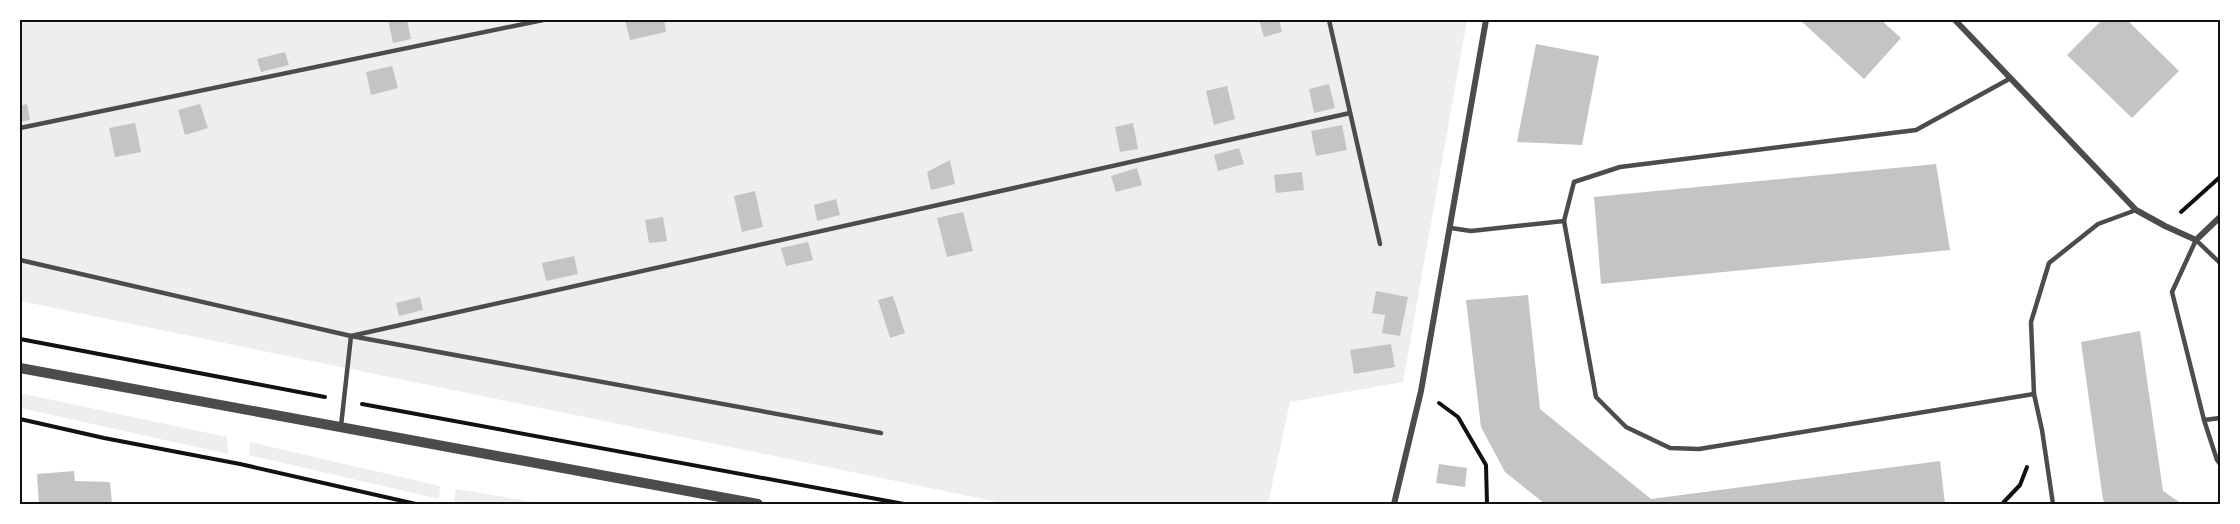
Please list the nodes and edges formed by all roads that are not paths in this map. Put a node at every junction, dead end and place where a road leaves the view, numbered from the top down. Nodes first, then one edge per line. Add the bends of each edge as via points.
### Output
1 (543, 20) edge
2 (1329, 20) edge
3 (1486, 20) edge
4 (1955, 20) edge
5 (2012, 77) junction
6 (1350, 113) junction
7 (20, 128) edge
8 (2136, 210) junction
9 (2220, 217) edge
10 (1564, 221) junction
11 (1451, 228) junction
12 (2196, 240) junction
13 (1380, 244) dead end
14 (20, 260) edge
15 (2220, 263) edge
16 (351, 336) junction
17 (20, 368) edge
18 (2034, 394) junction
19 (2220, 418) edge
20 (2204, 420) junction
21 (341, 427) junction
22 (881, 433) dead end
23 (2220, 464) edge
24 (758, 504) edge
25 (1394, 504) edge
26 (2053, 504) edge

1 - 7 lane
2 - 6 lane
3 - 11 street
4 - 5 street
5 - 8 street
5 - 10 lane via 1916,130 1620,167 1574,182
6 - 13 lane
6 - 16 lane
8 - 12 street
8 - 18 lane via 2098,224 2049,263 2031,322
9 - 12 street
10 - 11 lane via 1471,231
10 - 18 lane via 1596,398 1626,428 1670,448 1699,449
11 - 25 street via 1421,391
12 - 15 lane
12 - 20 lane via 2172,292
14 - 16 lane
16 - 21 lane
16 - 22 lane
17 - 21 street
18 - 26 lane
19 - 20 lane
20 - 23 lane
21 - 24 street

